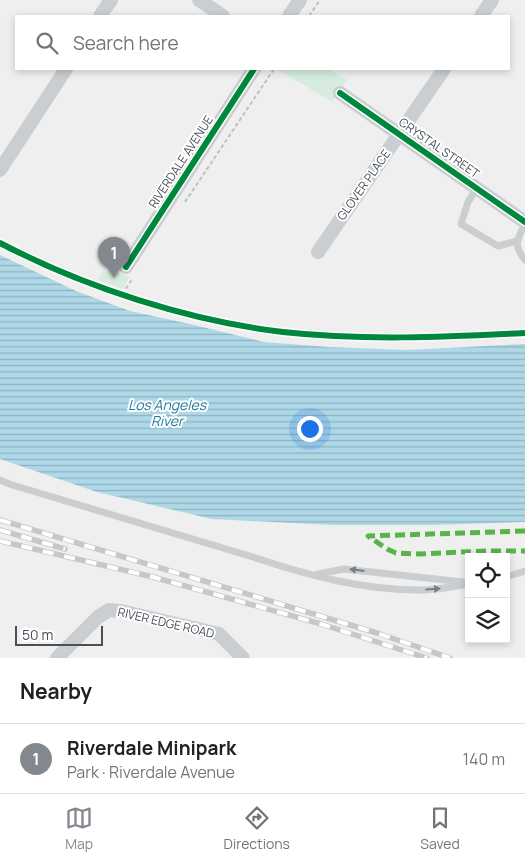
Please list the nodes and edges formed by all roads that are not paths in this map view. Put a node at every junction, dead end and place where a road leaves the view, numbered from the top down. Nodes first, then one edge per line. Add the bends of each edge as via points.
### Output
1 (111, 0) edge
2 (199, 0) edge
3 (300, 0) edge
4 (492, 0) edge
5 (101, 15) edge
6 (222, 15) edge
7 (290, 15) edge
8 (482, 15) edge
9 (65, 70) edge
10 (253, 70) edge
11 (443, 70) edge
12 (340, 93) dead end
13 (399, 135) junction
14 (0, 170) edge
15 (476, 188) junction
16 (525, 223) edge
17 (517, 241) junction
18 (318, 252) dead end
19 (525, 260) edge
20 (131, 271) road end
21 (0, 480) edge
22 (525, 571) edge
23 (315, 575) junction
24 (510, 576) edge
25 (465, 583) edge
26 (465, 584) edge
27 (57, 658) edge
28 (243, 658) edge

1 - 5 street
2 - 6 street
3 - 7 street
4 - 8 street
9 - 14 street
10 - 20 street, RIVERDALE AVENUE
11 - 13 street, GLOVER PLACE
12 - 13 street, CRYSTAL STREET
13 - 15 street, CRYSTAL STREET
13 - 18 street, GLOVER PLACE
15 - 16 street, CRYSTAL STREET
15 - 17 lane via 461,224 498,246
16 - 17 lane
17 - 19 lane via 518,252
21 - 23 lane via 286,569
22 - 24 lane
25 -> 23 lane via 344,569
23 -> 26 lane via 396,589 420,590
27 - 28 street, RIVER EDGE ROAD via 109,610 219,634

